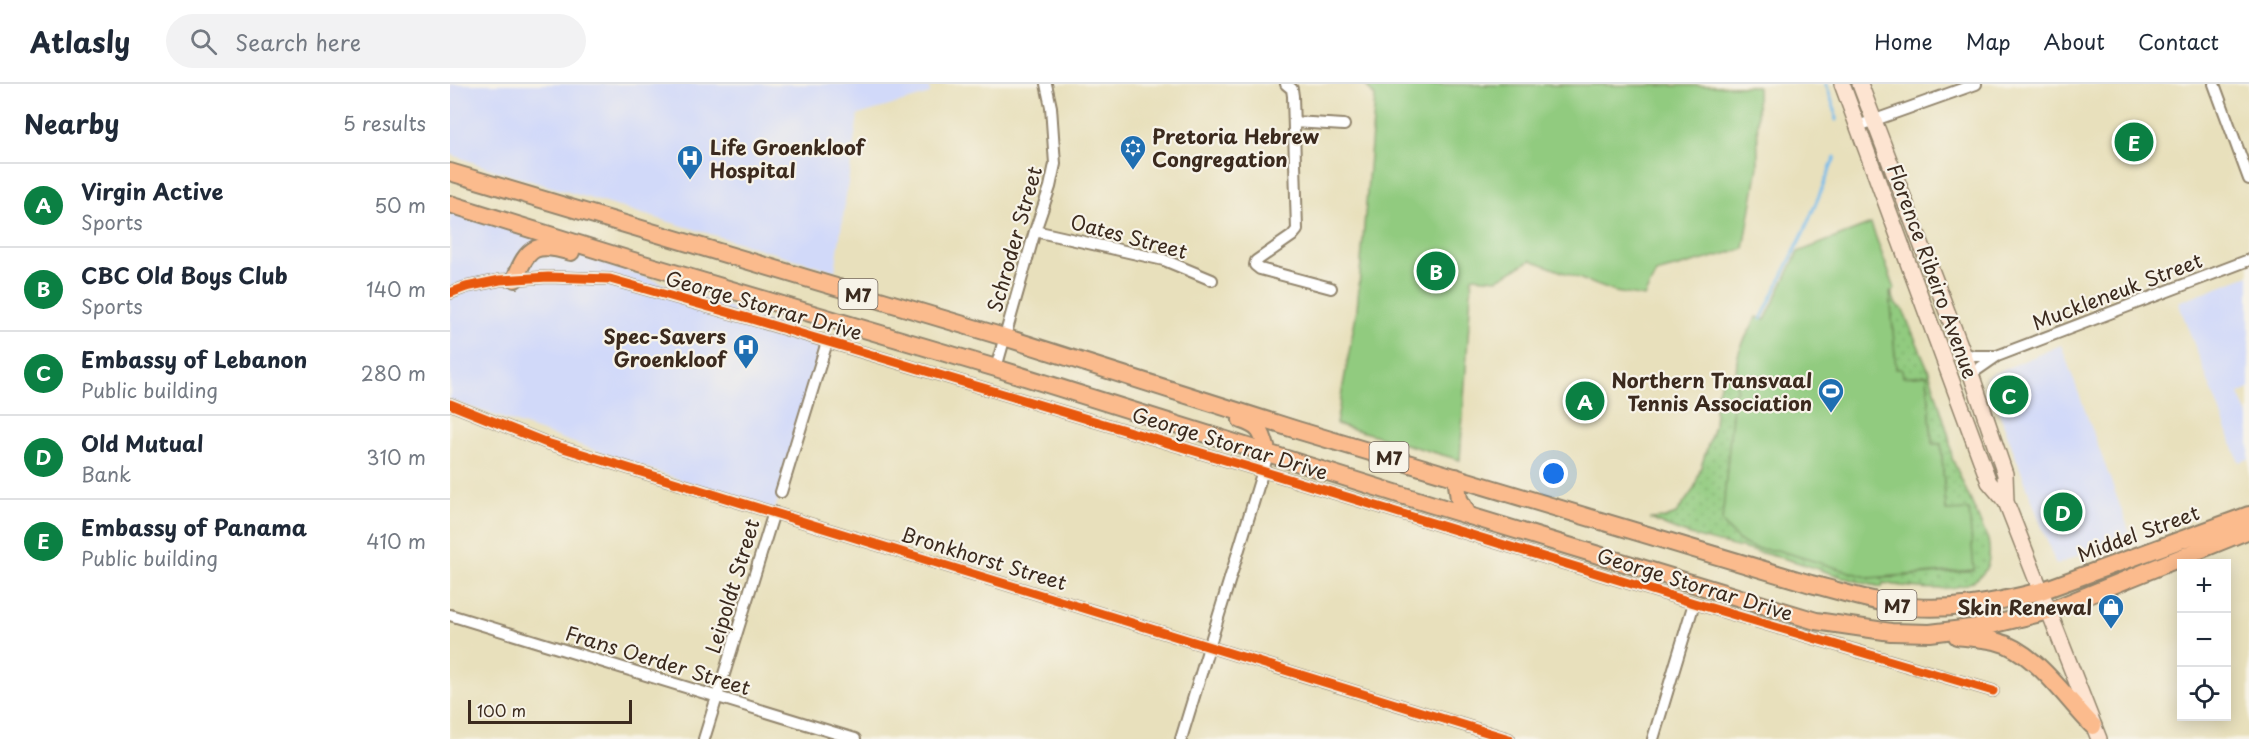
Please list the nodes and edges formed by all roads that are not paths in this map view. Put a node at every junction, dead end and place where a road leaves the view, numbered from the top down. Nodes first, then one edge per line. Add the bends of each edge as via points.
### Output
1 (1046, 84) edge
2 (1286, 84) edge
3 (1842, 84) edge
4 (1860, 84) edge
5 (1976, 84) edge
6 (2214, 84) edge
7 (1873, 121) junction
8 (1294, 122) junction
9 (1344, 125) dead end
10 (1858, 126) junction
11 (450, 172) edge
12 (2249, 179) edge
13 (450, 204) edge
14 (1912, 224) junction
15 (1035, 231) junction
16 (630, 260) junction
17 (2249, 260) edge
18 (1909, 268) junction
19 (515, 279) junction
20 (1212, 280) dead end
21 (1331, 288) dead end
22 (450, 293) edge
23 (1005, 337) junction
24 (827, 342) junction
25 (1962, 353) junction
26 (1997, 356) junction
27 (996, 368) junction
28 (1971, 374) junction
29 (1160, 386) junction
30 (450, 404) edge
31 (1297, 430) junction
32 (1268, 454) junction
33 (1262, 471) junction
34 (1456, 477) junction
35 (782, 492) dead end
36 (2006, 502) junction
37 (1427, 503) junction
38 (774, 512) junction
39 (2249, 514) edge
40 (1469, 516) junction
41 (2249, 530) edge
42 (2041, 591) junction
43 (1694, 603) junction
44 (2049, 611) junction
45 (450, 615) edge
46 (1930, 633) junction
47 (1208, 647) junction
48 (1993, 691) dead end
49 (716, 698) junction
50 (2096, 733) edge
51 (704, 739) edge
52 (855, 739) edge
53 (1180, 739) edge
54 (1509, 739) edge
55 (1653, 739) edge

1 - 15 street, Schroder Street via 1055,164
2 - 8 street via 1292,89
3 - 10 main road, Florence Ribeiro Avenue
4 - 7 main road, Florence Ribeiro Avenue
5 - 7 street
6 - 12 street
7 - 10 street
7 - 14 main road, Florence Ribeiro Avenue
8 - 9 street
8 - 21 street via 1296,230 1255,265
10 - 18 main road, Florence Ribeiro Avenue
11 - 23 main road, George Storrar Drive / M7
13 - 16 main road, George Storrar Drive / M7
14 - 18 main road via 1908,234 1914,259
14 - 25 main road, Florence Ribeiro Avenue
15 - 20 street, Oates Street via 1164,260
15 - 23 street, Schroder Street
16 - 19 main road via 607,262 555,247 540,247 526,255
16 - 27 main road, George Storrar Drive / M7
17 - 26 street, Muckleneuk Street
18 - 36 main road, Florence Ribeiro Avenue via 1989,482
19 - 22 street, George Storrar Drive via 490,281
19 - 24 street, George Storrar Drive via 610,279
23 - 27 street, Schroder Street
23 - 29 main road, George Storrar Drive / M7
24 - 33 street, George Storrar Drive
24 - 35 street
25 - 26 street, Muckleneuk Street
25 - 28 main road, Florence Ribeiro Avenue
26 - 28 street, Muckleneuk Street
27 - 32 main road, George Storrar Drive / M7
28 - 36 main road, Florence Ribeiro Avenue via 2005,474
29 - 31 main road, George Storrar Drive / M7
29 - 32 main road via 1180,402 1257,426
30 - 38 street, Bronkhorst Street via 547,443
31 - 32 main road via 1280,436
31 - 34 main road, George Storrar Drive / M7
32 - 33 street
32 - 37 main road, George Storrar Drive / M7
33 - 43 street, George Storrar Drive
33 - 47 street
34 - 37 main road via 1444,496
34 - 40 main road via 1459,499
34 - 42 main road, George Storrar Drive / M7 via 1811,584 1896,605 1972,605
36 - 42 main road, Florence Ribeiro Avenue
37 - 40 main road, George Storrar Drive / M7
38 - 47 street, Bronkhorst Street
38 - 49 street, Leipoldt Street
39 - 42 main road, Middel Street / M7
40 - 46 main road, George Storrar Drive / M7 via 1816,621
41 - 44 main road, Middel Street / M7
42 - 44 main road, Florence Ribeiro Avenue
43 - 48 street, George Storrar Drive
43 - 55 street
44 - 46 main road, George Storrar Drive / M7 via 1988,626
44 - 50 main road, Florence Ribeiro Avenue
45 - 49 street, Frans Oerder Street
46 - 50 main road via 1994,640 2015,649 2034,662
47 - 53 street
47 - 54 street, Bronkhorst Street
49 - 51 street, Leipoldt Street
49 - 52 street, Frans Oerder Street

